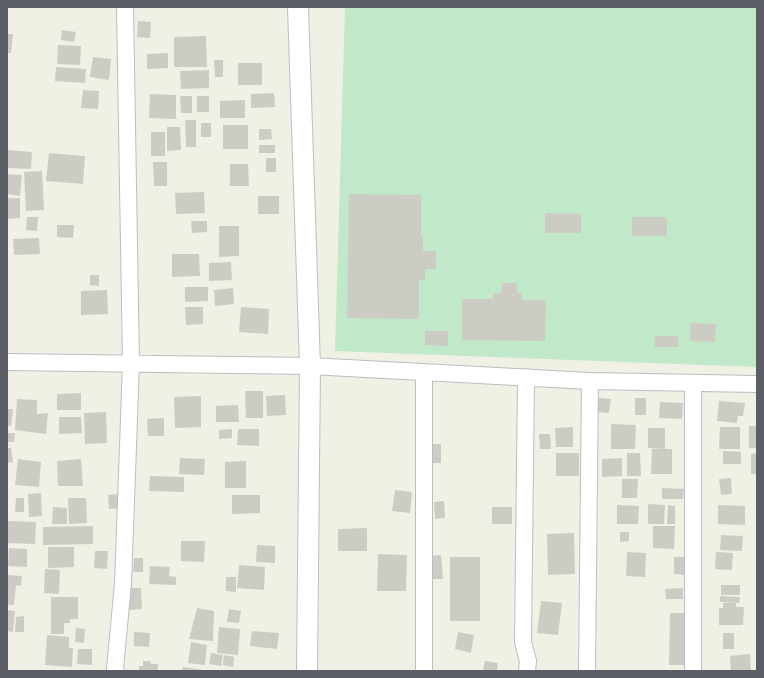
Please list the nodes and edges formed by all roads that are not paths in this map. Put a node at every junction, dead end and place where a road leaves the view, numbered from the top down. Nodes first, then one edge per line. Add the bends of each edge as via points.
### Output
1 (125, 7) edge
2 (298, 7) edge
3 (7, 362) edge
4 (131, 363) junction
5 (310, 366) junction
6 (424, 372) junction
7 (526, 378) junction
8 (590, 381) junction
9 (693, 383) junction
10 (757, 384) edge
11 (116, 671) edge
12 (307, 671) edge
13 (424, 671) edge
14 (527, 671) edge
15 (587, 671) edge
16 (693, 671) edge

1 - 4 street
2 - 5 street
3 - 4 street
4 - 5 street
4 - 11 street via 123,584
5 - 6 street
5 - 12 street
6 - 7 street
6 - 13 street
7 - 8 street
7 - 14 street via 524,642 528,661
8 - 9 street
8 - 15 street
9 - 10 street
9 - 16 street

